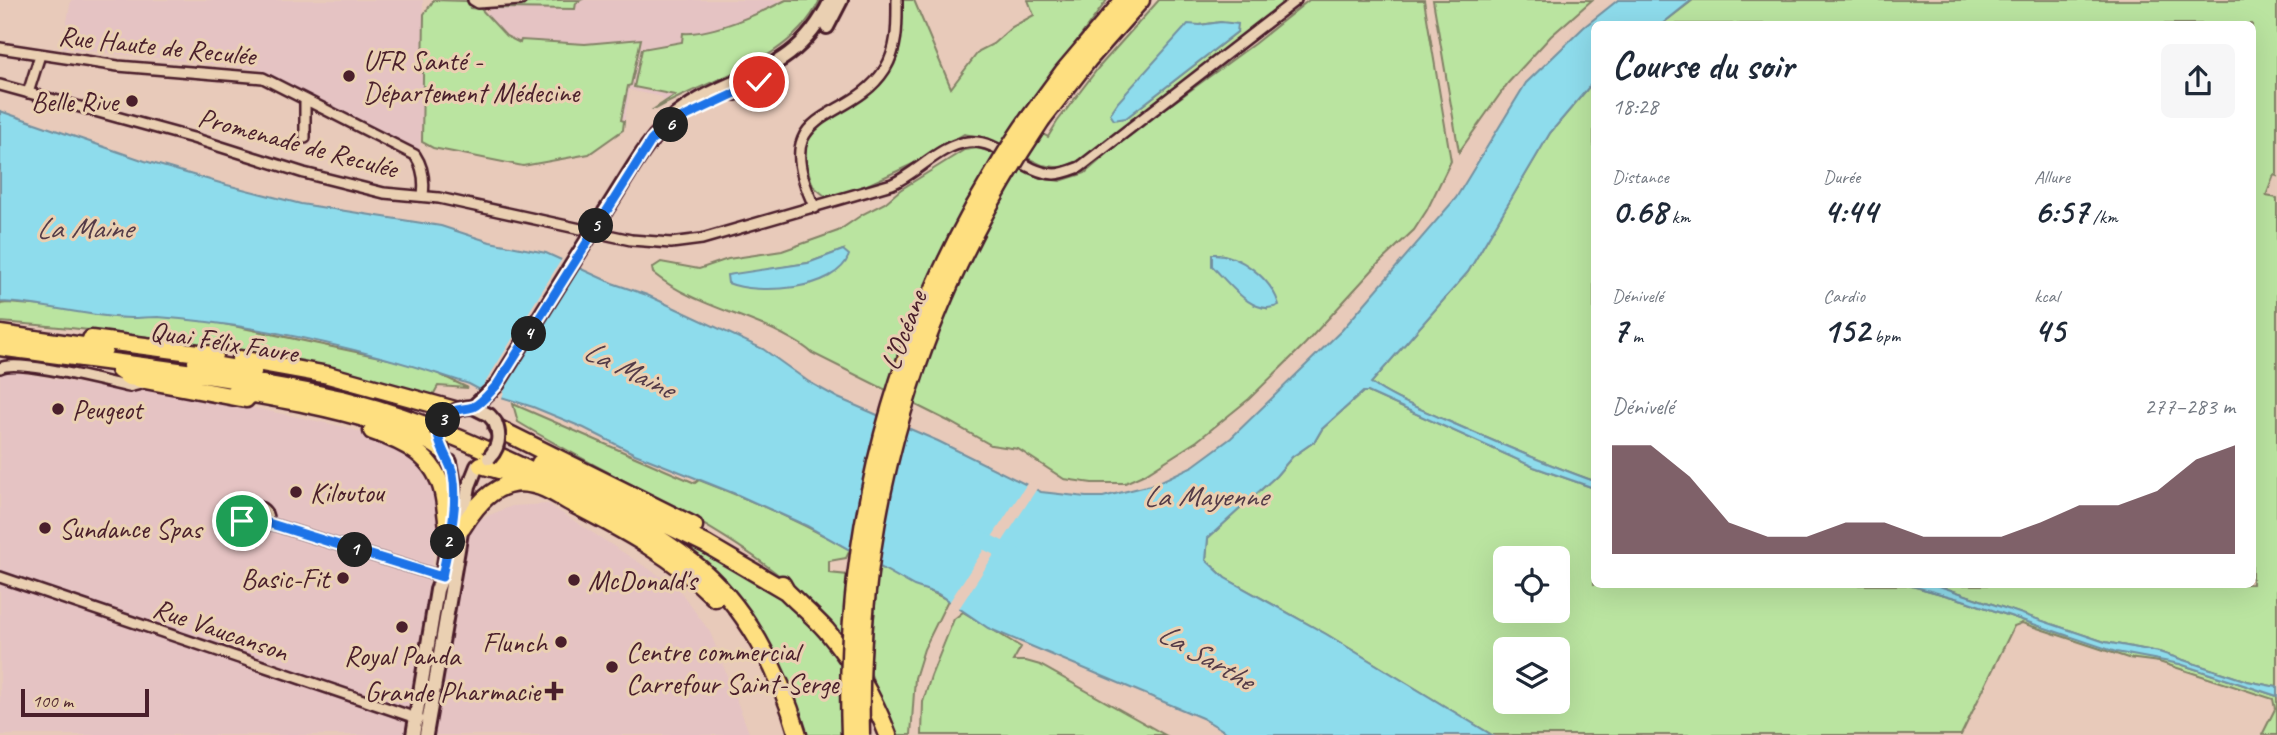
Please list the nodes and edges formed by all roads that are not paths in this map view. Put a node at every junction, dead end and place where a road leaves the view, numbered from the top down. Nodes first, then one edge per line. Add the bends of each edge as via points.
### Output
1 (473, 0) edge
2 (521, 0) edge
3 (831, 0) edge
4 (841, 0) edge
5 (897, 0) edge
6 (1124, 0) edge
7 (1141, 0) edge
8 (1296, 0) edge
9 (0, 48) edge
10 (40, 55) junction
11 (0, 85) edge
12 (28, 93) junction
13 (305, 100) junction
14 (1036, 118) junction
15 (660, 132) junction
16 (305, 138) dead end
17 (423, 195) junction
18 (815, 208) junction
19 (0, 334) edge
20 (43, 340) junction
21 (0, 347) edge
22 (27, 351) junction
23 (0, 368) edge
24 (119, 370) junction
25 (149, 381) junction
26 (497, 385) junction
27 (476, 405) junction
28 (455, 410) junction
29 (496, 425) junction
30 (439, 438) junction
31 (482, 463) junction
32 (534, 484) junction
33 (268, 523) dead end
34 (455, 529) junction
35 (0, 577) edge
36 (442, 577) junction
37 (786, 591) junction
38 (444, 639) junction
39 (766, 659) junction
40 (424, 725) edge
41 (414, 735) edge
42 (798, 735) edge
43 (850, 735) edge
44 (861, 735) edge
45 (888, 735) edge

1 - 2 street via 478,4
3 - 15 main road via 821,22 793,52 772,67 703,98
4 - 15 main road via 827,28 783,69
5 - 18 street via 895,43 885,69 868,88 816,120 804,136 800,161
6 - 14 highway, L’Océane via 1063,72
7 - 14 highway, L’Océane
8 - 18 street, Promenade de Reculée via 1080,167 1054,174 983,142 963,142 898,182
9 - 10 street, Rue Haute de Reculée
10 - 12 street
10 - 13 street, Rue Haute de Reculée via 262,78
11 - 12 street, Promenade de Reculée
12 - 17 street, Promenade de Reculée via 344,184
13 - 16 street
13 - 17 street, Rue Haute de Reculée via 415,155 425,183
14 - 43 highway, L’Océane, bridge via 993,176 950,254 888,415 867,503 855,584
14 - 44 highway, L’Océane, bridge via 953,274 901,413 884,477 868,573
15 - 26 main road, bridge
17 - 18 street, Promenade de Reculée via 631,240 671,243
19 - 20 highway, Quai Félix Faure
20 - 28 highway via 72,337 220,355 328,375
20 - 30 highway, Quai Félix Faure via 322,384 391,402
21 - 22 highway, Quai Félix Faure
22 - 24 highway via 58,361
22 - 30 highway, Quai Félix Faure via 303,391 352,402
23 - 25 street, Quai Félix Faure via 25,365 129,387
24 - 25 highway
24 - 30 highway via 319,405
25 - 34 highway via 307,412 405,443 427,460 437,475
26 - 27 main road
26 - 29 main road
27 - 28 main road, bridge
27 - 29 main road
28 - 30 main road, bridge via 444,419
29 - 31 main road, bridge via 499,439 495,450
29 - 37 highway via 729,546 778,577
30 - 31 main road via 462,467
30 - 34 main road via 455,489
30 - 37 highway via 502,445 679,530
30 - 39 highway via 501,456 670,545 717,586 749,627
31 - 32 highway
31 - 34 main road
32 - 34 highway via 491,493
32 - 39 highway via 682,567
33 - 36 street
34 - 36 main road
34 - 38 main road
35 - 40 street, Rue Vaucanson
36 - 38 main road via 439,627
36 - 40 main road
37 - 45 highway via 855,667
38 - 40 main road
39 - 42 highway
40 - 41 main road

